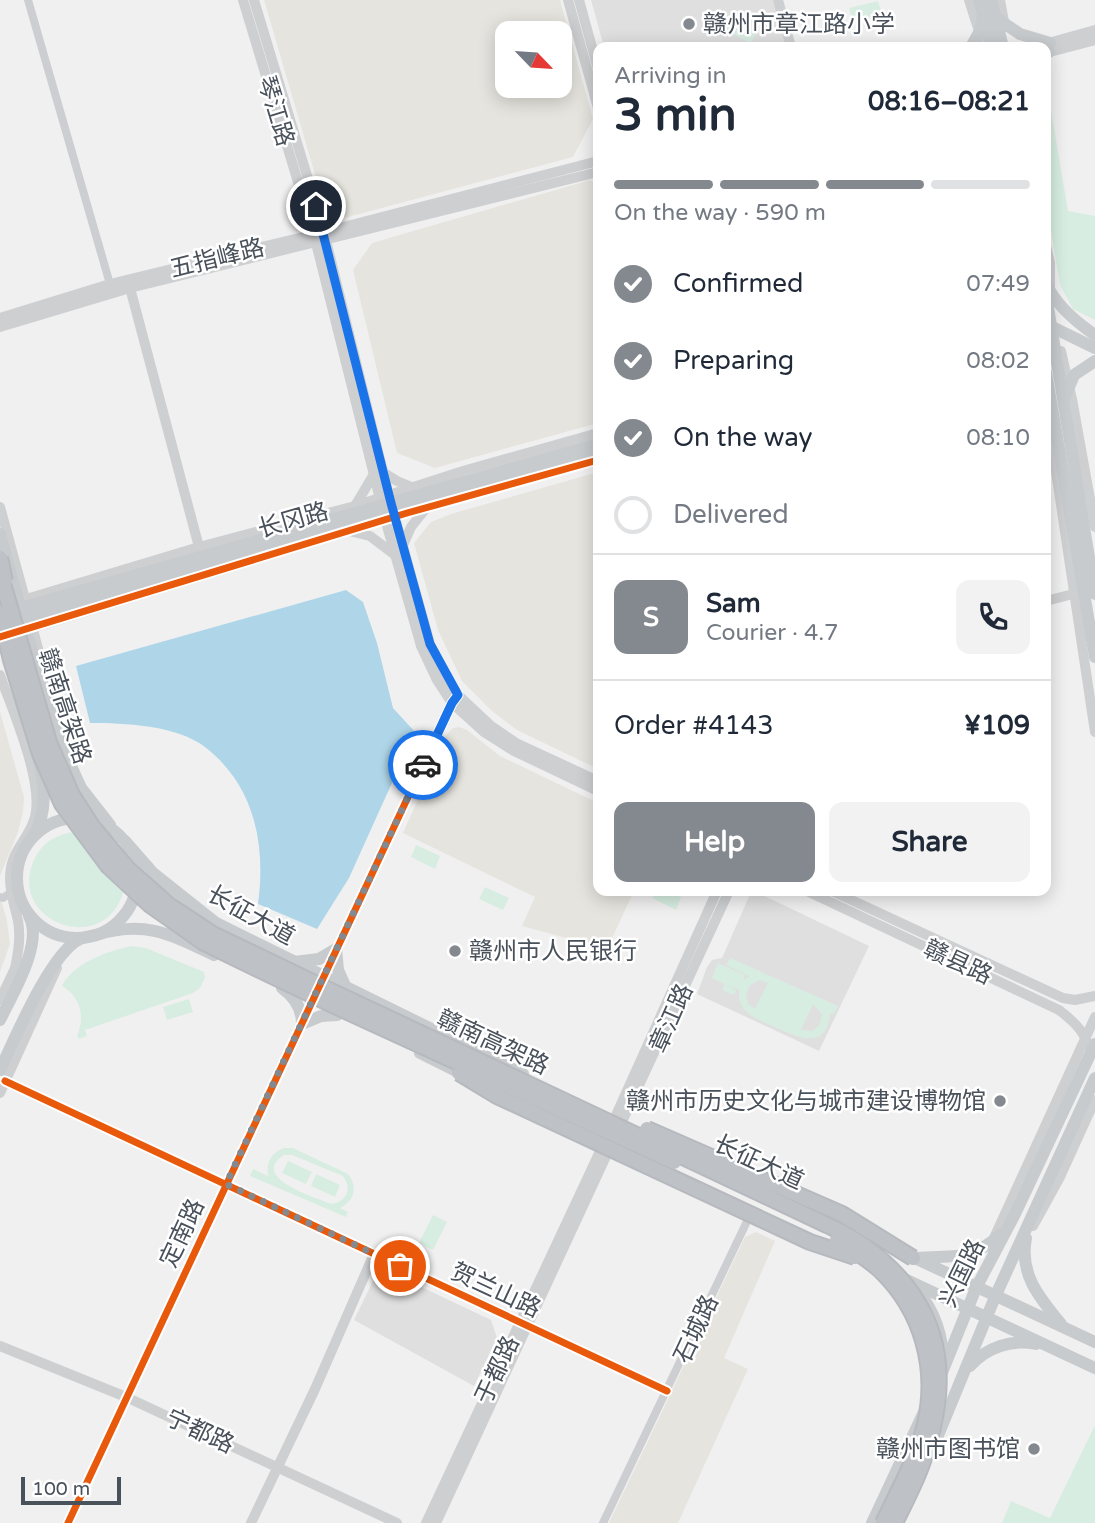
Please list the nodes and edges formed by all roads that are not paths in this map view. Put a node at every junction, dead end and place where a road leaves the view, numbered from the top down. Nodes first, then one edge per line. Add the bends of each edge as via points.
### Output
1 (28, 0) edge
2 (243, 0) edge
3 (254, 0) edge
4 (568, 0) edge
5 (579, 0) edge
6 (778, 0) edge
7 (969, 0) edge
8 (979, 0) edge
9 (991, 0) edge
10 (1000, 0) edge
11 (994, 19) junction
12 (1095, 30) edge
13 (979, 33) junction
14 (1095, 40) edge
15 (790, 42) edge
16 (974, 42) edge
17 (982, 42) edge
18 (992, 42) edge
19 (1003, 42) edge
20 (1034, 42) edge
21 (1051, 50) edge
22 (1051, 50) edge
23 (593, 51) edge
24 (593, 90) edge
25 (593, 162) edge
26 (593, 173) edge
27 (320, 238) junction
28 (110, 284) junction
29 (130, 288) junction
30 (1051, 293) edge
31 (0, 318) edge
32 (1051, 321) edge
33 (1079, 323) junction
34 (0, 327) edge
35 (1095, 330) edge
36 (1095, 336) edge
37 (1095, 350) edge
38 (1095, 361) edge
39 (1068, 385) junction
40 (1051, 402) edge
41 (1064, 404) junction
42 (593, 434) edge
43 (1051, 442) edge
44 (593, 446) edge
45 (593, 455) edge
46 (593, 461) edge
47 (379, 473) junction
48 (414, 488) junction
49 (355, 506) junction
50 (0, 507) edge
51 (427, 507) junction
52 (388, 508) junction
53 (1095, 527) edge
54 (349, 531) junction
55 (0, 534) edge
56 (403, 545) junction
57 (199, 547) junction
58 (396, 556) junction
59 (0, 558) edge
60 (0, 573) edge
61 (1073, 594) junction
62 (1095, 594) edge
63 (1051, 600) edge
64 (0, 607) edge
65 (0, 614) edge
66 (24, 616) junction
67 (0, 627) edge
68 (0, 636) edge
69 (0, 651) edge
70 (1095, 657) edge
71 (0, 675) edge
72 (455, 699) junction
73 (1095, 732) edge
74 (40, 754) junction
75 (593, 779) edge
76 (593, 789) edge
77 (113, 829) junction
78 (125, 841) junction
79 (27, 843) junction
80 (9, 892) edge
81 (716, 896) edge
82 (727, 896) edge
83 (818, 896) edge
84 (843, 896) edge
85 (22, 903) junction
86 (33, 932) junction
87 (94, 935) junction
88 (336, 948) junction
89 (292, 962) junction
90 (15, 969) junction
91 (322, 976) junction
92 (282, 988) junction
93 (346, 988) junction
94 (1095, 996) edge
95 (0, 1000) edge
96 (312, 1003) junction
97 (337, 1015) junction
98 (1095, 1017) edge
99 (0, 1020) edge
100 (302, 1024) junction
101 (398, 1036) junction
102 (1091, 1045) edge
103 (491, 1066) junction
104 (3, 1076) edge
105 (1095, 1079) edge
106 (0, 1093) edge
107 (1095, 1100) edge
108 (618, 1120) junction
109 (608, 1142) junction
110 (226, 1184) junction
111 (752, 1210) junction
112 (1015, 1214) junction
113 (1029, 1220) junction
114 (1025, 1240) junction
115 (993, 1241) junction
116 (374, 1254) junction
117 (855, 1257) junction
118 (913, 1258) junction
119 (906, 1279) junction
120 (976, 1288) junction
121 (995, 1297) junction
122 (967, 1307) junction
123 (987, 1317) junction
124 (523, 1324) junction
125 (1064, 1328) junction
126 (1095, 1342) edge
127 (0, 1346) edge
128 (1050, 1348) junction
129 (1095, 1368) edge
130 (943, 1370) junction
131 (958, 1387) junction
132 (667, 1391) junction
133 (126, 1397) junction
134 (277, 1467) junction
135 (68, 1523) edge
136 (251, 1523) edge
137 (397, 1523) edge
138 (426, 1523) edge
139 (436, 1523) edge
140 (603, 1523) edge
141 (872, 1523) edge
142 (883, 1523) edge
143 (895, 1523) edge
144 (901, 1523) edge

1 - 28 street
2 - 27 street, 琴江路
3 - 27 street, 琴江路
4 - 24 street
5 - 23 street
6 - 15 street
7 - 13 street
8 - 11 main road
9 - 11 main road
10 - 11 street
11 - 13 main road
11 - 18 main road
11 - 19 main road
11 - 20 main road
12 - 21 street
13 - 16 main road
13 - 17 street
14 - 22 street
25 - 27 street, 五指峰路
26 - 27 street, 五指峰路
27 - 28 street, 五指峰路
27 - 29 street, 五指峰路
27 - 47 street, 琴江路
28 - 31 street, 五指峰路
29 - 34 street, 五指峰路
29 - 57 street
30 - 33 main road
32 - 33 street
32 - 36 main road
32 - 37 main road
32 - 39 street
32 - 41 main road
33 - 35 street
33 - 36 main road
38 - 39 main road
39 - 41 main road
39 - 53 street
40 - 70 main road
41 - 62 main road
42 - 48 street
43 - 61 street
44 - 52 main road, 长冈路
45 - 52 main road, 长冈路
46 - 51 street
47 - 48 street
47 - 49 street
47 - 52 street, 琴江路
48 - 52 street
49 - 52 street
49 - 57 street
50 - 66 street
51 - 52 street
51 - 56 street
52 - 54 street
52 - 56 street, 琴江路
52 - 58 street, 琴江路
52 - 66 main road, 长冈路
54 - 58 street via 370,536
54 - 66 street
55 - 66 main road
56 - 72 street, 琴江路 via 430,644
57 - 66 street
58 - 72 street, 琴江路 via 421,646 437,680
59 - 66 highway, bridge
60 - 66 highway, 赣南高架路, bridge
61 - 63 street
61 - 73 street
64 - 66 street
65 - 66 main road, 长冈路
65 - 74 highway, 赣南高架路, bridge
66 - 67 main road, 长冈路
66 - 68 street
66 - 77 main road via 71,767
66 - 103 highway, 赣南高架路, bridge via 49,741 72,795 92,826 146,888 213,934
68 - 79 main road via 42,777 38,830
69 - 74 highway, bridge
71 - 80 street via 37,798 34,820 13,861
72 - 75 street via 516,743
72 - 76 street via 484,732
72 - 88 street, 定南路
74 - 101 highway, 赣南高架路, bridge via 62,804 92,846 150,905 204,943
77 - 78 main road
77 - 79 main road via 91,818 67,818 45,826
78 - 87 main road via 135,861 135,894 118,922
78 - 89 main road, 长征大道 via 189,904
79 - 80 main road
80 - 85 main road
80 - 90 street via 19,929
81 - 108 street, 章江路
82 - 108 street, 章江路
83 - 102 street, 赣县路 via 1059,1010 1076,1023
84 - 94 street, 赣县路 via 1063,998
85 - 86 main road
85 - 87 main road via 35,922 55,934
86 - 90 street
86 - 99 main road via 28,958
87 - 92 main road, 长征大道 via 131,927 163,933
87 - 104 main road via 81,938 65,951 48,974
88 - 89 main road via 313,961
88 - 91 street, 定南路
88 - 93 main road
89 - 91 main road, 长征大道
90 - 95 street
91 - 93 main road, 长征大道
91 - 96 street, 定南路
92 - 96 main road, 长征大道
92 - 100 main road via 296,1002
93 - 108 main road, 长征大道
96 - 97 main road, 长征大道
96 - 100 street, 定南路
97 - 100 main road
97 - 109 main road, 长征大道
98 - 102 street
100 - 110 street, 定南路
101 - 117 highway, bridge via 497,1096 810,1242
101 - 142 highway, 赣南高架路, bridge via 823,1230 880,1270 917,1321 930,1385 925,1424
102 - 112 main road, 兴国路
102 - 115 street
103 - 118 highway, bridge via 842,1214
103 - 143 highway, 赣南高架路, bridge via 862,1243 909,1287 926,1316 937,1351 940,1384 922,1466
104 - 106 street
104 - 110 street, 贺兰山路
105 - 113 main road, 兴国路
107 - 114 street
108 - 109 street, 章江路
108 - 118 main road, 长征大道
109 - 111 main road, 长征大道
109 - 124 street, 于都路
110 - 116 street, 贺兰山路
110 - 133 street, 定南路
111 - 117 main road, 长征大道
111 - 132 street, 石城路
112 - 115 main road
112 - 120 main road, 兴国路
113 - 114 main road
113 - 121 main road, 兴国路
114 - 121 street
114 - 125 main road via 1026,1270 1040,1298
115 - 118 main road via 961,1256
115 - 120 street
116 - 124 street, 贺兰山路
116 - 134 street
117 - 119 main road, 长征大道
118 - 120 main road, 长征大道
119 - 122 main road, 长征大道
119 - 130 main road via 933,1317
120 - 121 main road, 长征大道
120 - 122 main road, 兴国路
121 - 123 main road, 兴国路
121 - 125 main road, 长征大道
122 - 123 main road, 长征大道
122 - 130 main road, 兴国路
123 - 128 main road, 长征大道
123 - 131 main road, 兴国路
124 - 132 street, 贺兰山路
124 - 138 street, 于都路
124 - 139 street, 于都路
125 - 126 main road, 长征大道
127 - 133 street, 宁都路
128 - 129 main road, 长征大道
128 - 131 main road via 1020,1342 987,1351 971,1364
130 - 141 main road, 兴国路
131 - 144 main road, 兴国路
132 - 140 street, 石城路
133 - 134 street, 宁都路
133 - 135 street, 定南路
134 - 136 street
134 - 137 street, 宁都路

